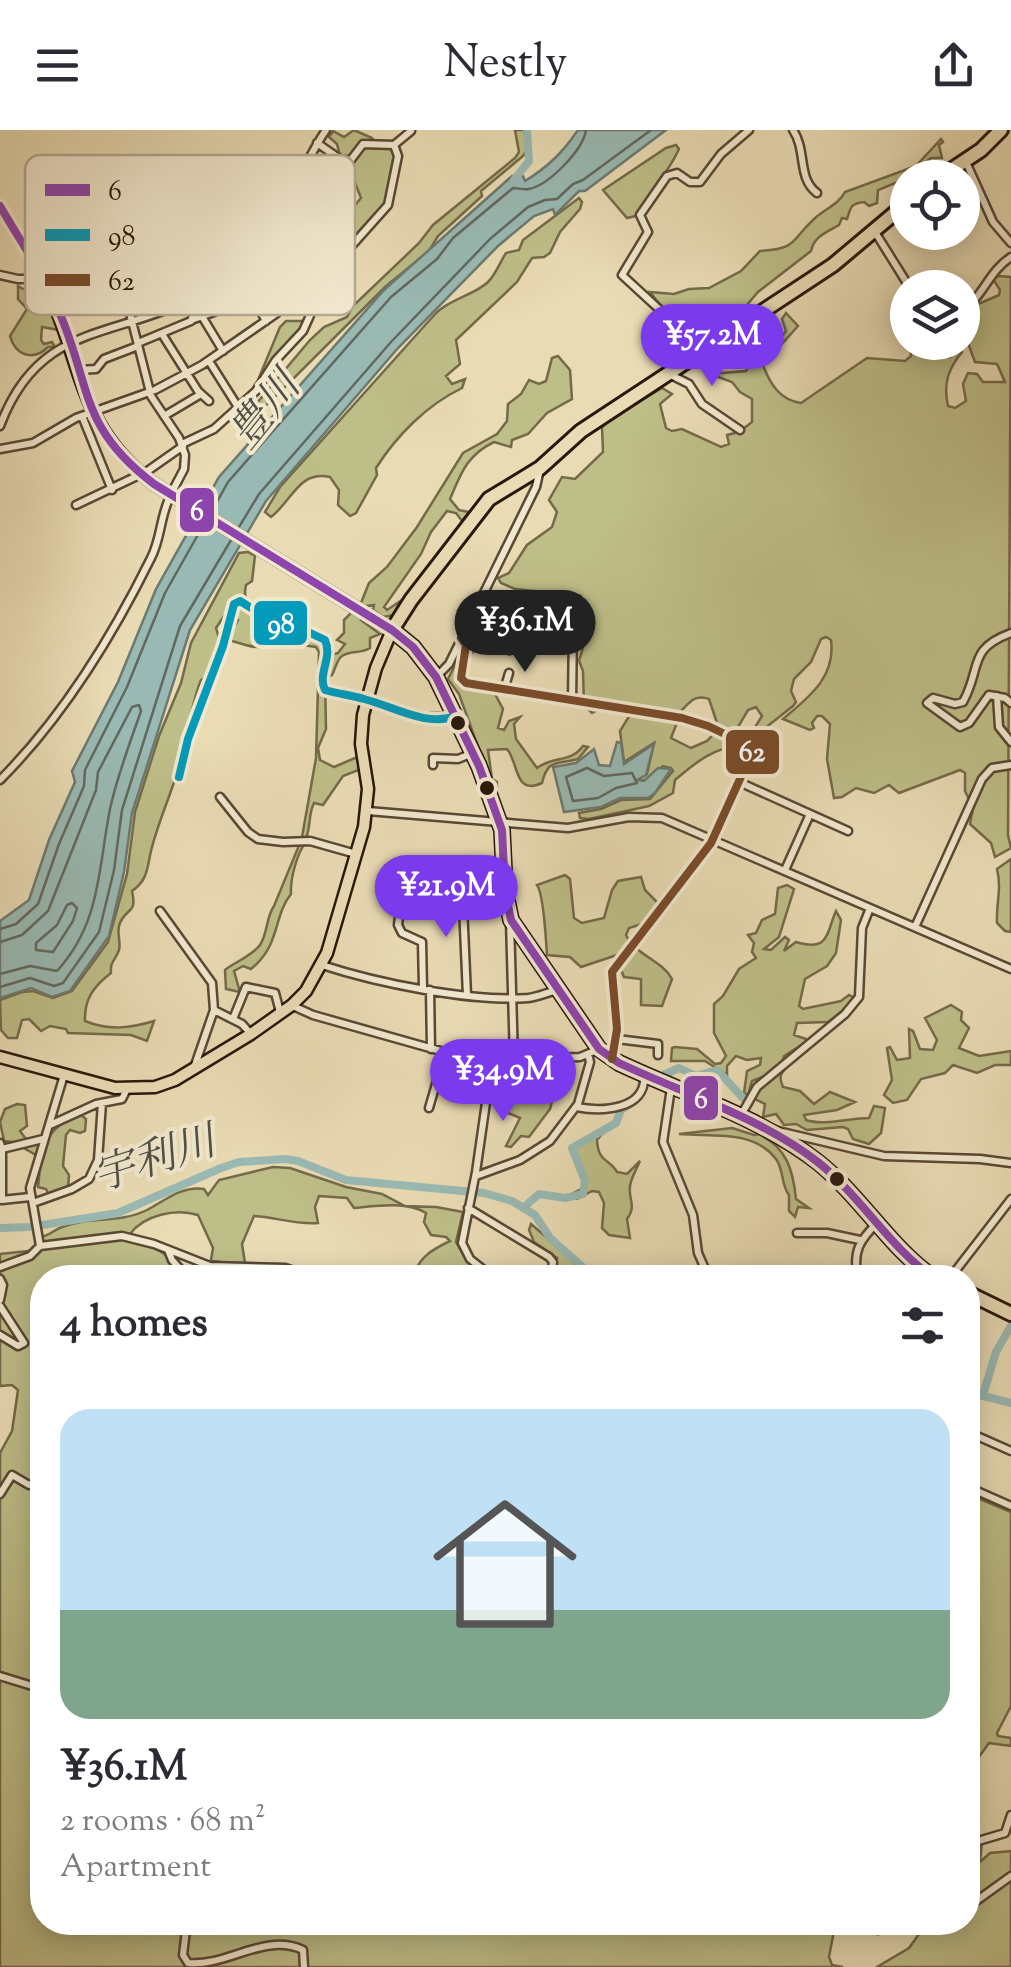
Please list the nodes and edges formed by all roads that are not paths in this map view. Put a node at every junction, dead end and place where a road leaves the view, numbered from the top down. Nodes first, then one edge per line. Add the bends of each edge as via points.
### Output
1 (749, 130) edge
2 (793, 130) edge
3 (1001, 130) edge
4 (412, 132) edge
5 (320, 136) edge
6 (394, 146) junction
7 (337, 155) edge
8 (355, 155) edge
9 (966, 160) edge
10 (817, 193) dead end
11 (980, 193) edge
12 (0, 206) edge
13 (890, 217) edge
14 (874, 230) junction
15 (1011, 243) edge
16 (355, 244) edge
17 (25, 249) edge
18 (1011, 257) edge
19 (899, 270) edge
20 (0, 274) edge
21 (25, 279) edge
22 (980, 293) edge
23 (60, 315) edge
24 (130, 315) edge
25 (154, 315) edge
26 (195, 315) edge
27 (209, 315) edge
28 (263, 315) edge
29 (272, 315) edge
30 (311, 315) edge
31 (204, 318) junction
32 (193, 319) junction
33 (266, 321) junction
34 (132, 324) junction
35 (162, 334) junction
36 (70, 342) junction
37 (138, 344) junction
38 (223, 351) junction
39 (209, 360) junction
40 (690, 360) junction
41 (78, 370) junction
42 (189, 373) junction
43 (669, 374) junction
44 (150, 393) junction
45 (201, 394) junction
46 (209, 401) dead end
47 (238, 407) junction
48 (87, 414) junction
49 (164, 416) junction
50 (0, 426) edge
51 (740, 430) dead end
52 (182, 445) junction
53 (0, 448) edge
54 (146, 472) dead end
55 (536, 474) junction
56 (135, 477) dead end
57 (112, 490) junction
58 (173, 490) dead end
59 (168, 499) dead end
60 (76, 505) dead end
61 (484, 591) junction
62 (392, 630) junction
63 (1011, 633) edge
64 (462, 638) junction
65 (509, 673) dead end
66 (436, 677) junction
67 (504, 690) junction
68 (997, 696) junction
69 (366, 699) junction
70 (572, 701) junction
71 (1011, 703) edge
72 (457, 716) junction
73 (1011, 742) edge
74 (474, 753) junction
75 (433, 765) dead end
76 (1011, 765) edge
77 (179, 777) dead end
78 (0, 780) edge
79 (739, 782) junction
80 (220, 797) dead end
81 (368, 811) junction
82 (810, 814) junction
83 (500, 820) junction
84 (848, 831) dead end
85 (713, 839) junction
86 (356, 854) junction
87 (406, 867) dead end
88 (786, 870) junction
89 (462, 884) dead end
90 (870, 908) junction
91 (160, 911) dead end
92 (512, 920) junction
93 (914, 927) junction
94 (322, 964) junction
95 (1011, 969) edge
96 (426, 988) junction
97 (558, 989) junction
98 (466, 995) junction
99 (512, 997) junction
100 (292, 1005) junction
101 (214, 1010) junction
102 (281, 1013) junction
103 (233, 1019) junction
104 (251, 1034) junction
105 (617, 1039) junction
106 (432, 1049) junction
107 (594, 1052) junction
108 (445, 1053) junction
109 (658, 1054) dead end
110 (0, 1057) edge
111 (612, 1059) junction
112 (514, 1060) junction
113 (492, 1061) junction
114 (195, 1069) junction
115 (64, 1074) junction
116 (644, 1075) junction
117 (672, 1087) junction
118 (127, 1089) junction
119 (102, 1103) junction
120 (576, 1106) junction
121 (429, 1108) dead end
122 (739, 1118) junction
123 (50, 1125) junction
124 (772, 1134) junction
125 (43, 1139) junction
126 (1, 1146) edge
127 (1011, 1163) edge
128 (475, 1179) junction
129 (31, 1200) junction
130 (1011, 1200) edge
131 (469, 1207) junction
132 (878, 1222) junction
133 (797, 1233) dead end
134 (860, 1240) junction
135 (40, 1246) junction
136 (168, 1249) junction
137 (176, 1265) edge
138 (208, 1265) edge
139 (479, 1265) edge
140 (553, 1265) edge
141 (703, 1265) edge
142 (856, 1265) edge
143 (916, 1265) edge
144 (960, 1265) edge
145 (0, 1266) edge
146 (0, 1279) edge
147 (980, 1300) edge
148 (0, 1303) edge
149 (1011, 1314) edge
150 (0, 1335) edge
151 (980, 1437) edge
152 (1011, 1451) edge
153 (30, 1485) edge
154 (980, 1492) edge
155 (0, 1494) edge
156 (1011, 1506) edge
157 (0, 1676) edge
158 (30, 1685) edge
159 (1011, 1815) edge
160 (980, 1841) edge
161 (1011, 1876) edge
162 (980, 1898) edge
163 (185, 1935) edge
164 (304, 1967) edge

1 - 40 street via 700,182 668,176 640,214 648,232 622,275 660,310
2 - 10 street via 802,146 804,179
3 - 9 highway
4 - 6 street
5 - 7 street
6 - 8 street via 363,144
6 - 16 street via 398,156 386,210
11 - 15 street
12 - 17 street
13 - 14 highway
14 - 19 street
14 - 40 highway
18 - 22 street
20 - 21 street
23 - 36 main road
24 - 34 street
25 - 34 street
26 - 32 street
27 - 31 street
28 - 33 street
29 - 33 street
30 - 47 street
31 - 32 street
31 - 38 street
32 - 35 street
33 - 38 street
34 - 36 street
34 - 37 street
35 - 37 street
35 - 42 street
36 - 41 main road
36 - 50 street via 24,378
37 - 41 street via 96,369
37 - 44 street
38 - 39 street
39 - 42 street
39 - 47 street
40 - 43 highway
41 - 48 main road
42 - 44 street
42 - 45 street
43 - 51 street via 690,384 702,404
43 - 55 highway via 581,431
44 - 48 street
44 - 49 street
45 - 46 street
45 - 49 street
47 - 52 street
48 - 53 street via 32,443
48 - 57 street
48 - 62 main road via 122,458 186,504
49 - 52 street
52 - 54 street
52 - 58 street via 186,462
55 - 61 street
55 - 62 highway via 489,499 473,516
56 - 57 street
57 - 60 street
59 - 78 street via 153,556 93,659 45,730
61 - 64 street
61 - 70 street via 486,606 573,627
62 - 66 highway
62 - 69 main road
63 - 68 street via 984,647 964,702 927,703 960,727 986,697
64 - 66 street
64 - 67 street via 462,681
65 - 67 street
66 - 72 highway
67 - 70 street
68 - 71 street
68 - 73 street via 999,726
69 - 72 street via 414,717
69 - 77 street via 325,690 325,640 240,601
69 - 81 main road via 361,728
70 - 79 street via 696,722 750,745
72 - 74 highway
74 - 75 street via 433,758
74 - 83 highway
76 - 93 street via 992,768 982,779
79 - 82 street
79 - 85 street
80 - 86 street via 258,839 310,840
81 - 83 street
81 - 86 main road
82 - 84 street
82 - 88 street
83 - 85 street via 568,828 650,816
83 - 92 highway
85 - 88 street
85 - 105 street via 612,972
86 - 94 main road
87 - 96 street via 398,925 422,942
88 - 90 street
89 - 98 street
90 - 93 street
90 - 122 street via 862,928 859,997 757,1087
91 - 101 street via 209,976
92 - 97 highway
92 - 99 street
93 - 95 street
94 - 96 street
94 - 100 main road
96 - 98 street
96 - 106 street
97 - 99 street
97 - 107 highway
98 - 99 street
99 - 112 street
100 - 102 main road
100 - 106 street
101 - 103 street
101 - 114 street
102 - 103 street via 275,993 250,986
102 - 104 main road
103 - 104 street
104 - 114 main road
105 - 109 street via 658,1044
105 - 111 street
106 - 108 street
107 - 111 highway
107 - 112 street
107 - 120 street
108 - 113 street
108 - 121 street
110 - 115 main road
111 - 116 highway
112 - 113 street
113 - 128 street
114 - 118 main road via 155,1087
115 - 118 main road
115 - 123 street
116 - 117 highway
116 - 120 street via 643,1086 620,1108
117 - 122 highway
117 - 141 street via 663,1142
118 - 119 street via 122,1099
119 - 123 street
119 - 129 street via 98,1160 89,1179
120 - 128 street via 546,1144
122 - 124 highway
123 - 125 street
124 - 127 street via 788,1132 895,1158
124 - 132 highway via 817,1162
125 - 126 street
125 - 129 street
126 - 129 street via 2,1200
128 - 131 street
129 - 135 street
130 - 144 street
131 - 139 street via 463,1251
131 - 140 street
132 - 134 street
132 - 143 highway
133 - 134 street
134 - 142 street
135 - 136 street via 122,1236
135 - 145 street
136 - 137 street
136 - 138 street
146 - 148 street
147 - 149 highway
148 - 150 street via 23,1345
151 - 152 street
153 - 155 street via 12,1475
154 - 156 street
157 - 158 street
159 - 160 street via 1006,1833
161 - 162 street
163 - 164 street via 182,1955 188,1963 209,1966 294,1946 303,1950

